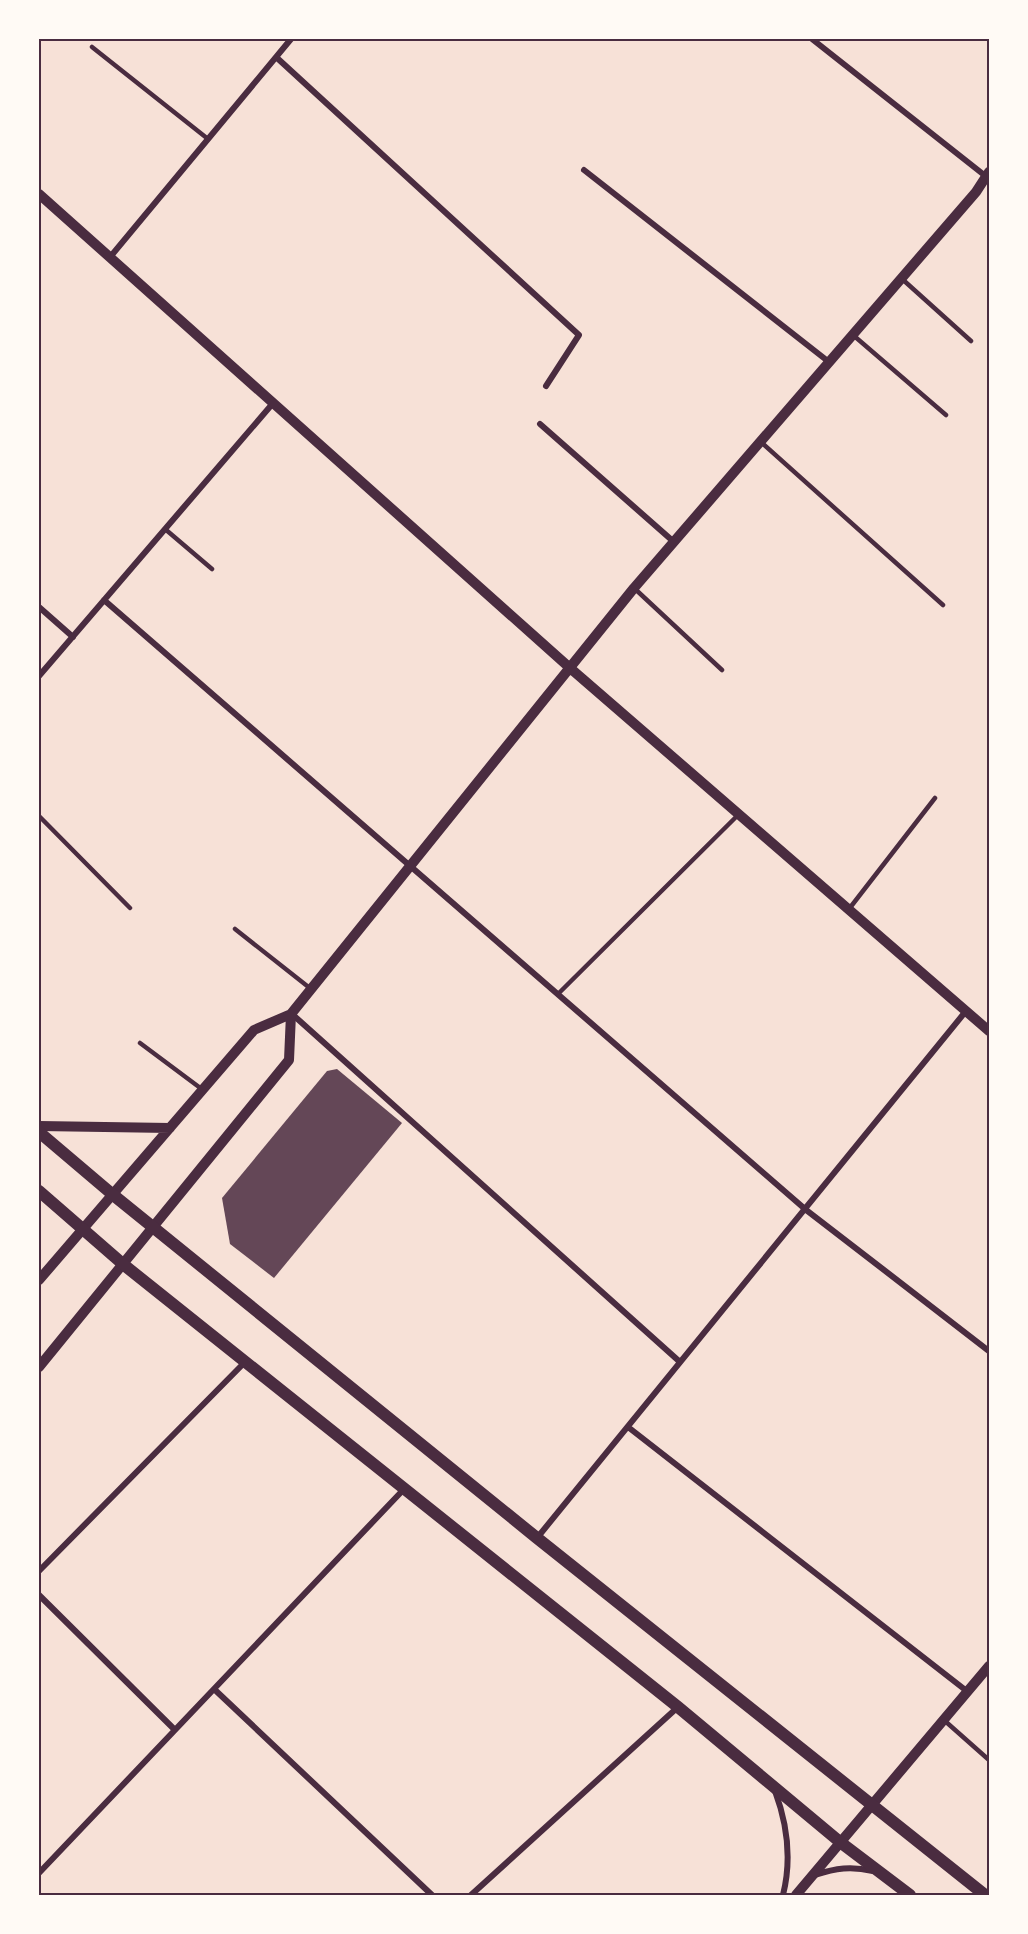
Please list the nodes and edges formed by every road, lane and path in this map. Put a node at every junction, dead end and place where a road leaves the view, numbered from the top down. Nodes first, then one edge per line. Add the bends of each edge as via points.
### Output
1 (291, 39) edge
2 (812, 39) edge
3 (92, 47) dead end
4 (276, 57) junction
5 (208, 139) junction
6 (584, 170) dead end
7 (988, 176) edge
8 (39, 194) edge
9 (111, 256) junction
10 (902, 278) junction
11 (853, 335) junction
12 (971, 341) dead end
13 (829, 362) junction
14 (546, 386) dead end
15 (274, 402) junction
16 (946, 415) dead end
17 (540, 424) dead end
18 (761, 441) junction
19 (165, 529) junction
20 (674, 542) junction
21 (212, 569) dead end
22 (634, 588) junction
23 (105, 600) junction
24 (943, 605) dead end
25 (39, 607) edge
26 (73, 637) junction
27 (570, 668) junction
28 (722, 670) dead end
29 (39, 676) edge
30 (935, 798) dead end
31 (739, 814) junction
32 (39, 816) edge
33 (412, 865) junction
34 (130, 908) dead end
35 (849, 909) junction
36 (235, 929) dead end
37 (311, 989) junction
38 (559, 993) junction
39 (966, 1011) junction
40 (291, 1014) junction
41 (989, 1031) edge
42 (140, 1043) dead end
43 (203, 1090) junction
44 (39, 1126) edge
45 (170, 1128) junction
46 (39, 1132) edge
47 (39, 1191) edge
48 (112, 1194) junction
49 (805, 1209) junction
50 (154, 1228) junction
51 (83, 1229) junction
52 (124, 1265) junction
53 (39, 1280) edge
54 (989, 1351) edge
55 (245, 1362) junction
56 (680, 1362) junction
57 (39, 1367) edge
58 (628, 1427) junction
59 (405, 1488) junction
60 (537, 1538) junction
61 (39, 1571) edge
62 (39, 1595) edge
63 (989, 1666) edge
64 (214, 1689) junction
65 (968, 1692) junction
66 (678, 1707) junction
67 (945, 1721) junction
68 (175, 1730) junction
69 (989, 1760) edge
70 (772, 1785) junction
71 (871, 1805) junction
72 (840, 1842) junction
73 (880, 1872) junction
74 (39, 1873) edge
75 (812, 1876) junction
76 (432, 1895) edge
77 (471, 1895) edge
78 (783, 1895) edge
79 (796, 1895) edge
80 (910, 1895) edge
81 (985, 1895) edge

1 - 4 street
2 - 7 street
3 - 5 lane
4 - 5 street
4 - 14 street via 579,335
5 - 9 street
6 - 13 street
7 - 10 street
8 - 9 street
9 - 15 street
10 - 11 street
10 - 12 lane
11 - 13 street
11 - 16 lane
13 - 18 street
15 - 19 street
15 - 27 street
17 - 20 street
18 - 20 street
18 - 24 lane
19 - 21 lane
19 - 23 street
20 - 22 street
22 - 27 street
22 - 28 lane
23 - 26 street
23 - 33 street
25 - 26 street
26 - 29 street
27 - 31 street
27 - 33 street
30 - 35 lane
31 - 35 street
31 - 38 lane
32 - 34 lane
33 - 37 street
33 - 38 street
35 - 39 street
36 - 37 lane
37 - 40 street
38 - 49 street
39 - 41 street
39 - 49 street
40 - 43 street via 254,1030
40 - 50 street via 289,1060
40 - 56 street
42 - 43 lane
43 - 45 street
44 - 45 street
45 - 48 street
46 - 48 main road
47 - 51 main road
48 - 50 main road
48 - 51 street
49 - 54 street
49 - 56 street
50 - 52 street
50 - 60 main road
51 - 52 main road
51 - 53 street
52 - 55 main road
52 - 57 street
55 - 59 main road
55 - 61 street
56 - 58 street
58 - 60 street
58 - 65 street
59 - 64 street
59 - 66 main road
60 - 71 main road
62 - 68 street
63 - 65 street
64 - 68 street
64 - 76 street
65 - 67 street
66 - 70 main road
66 - 77 street
67 - 69 lane
67 - 71 street
68 - 74 street
70 - 72 main road
70 - 78 street via 783,1814 788,1846 789,1869
71 - 72 street
71 - 81 main road
72 - 73 main road
72 - 75 street
73 - 75 street via 852,1866
73 - 80 main road
75 - 79 street

